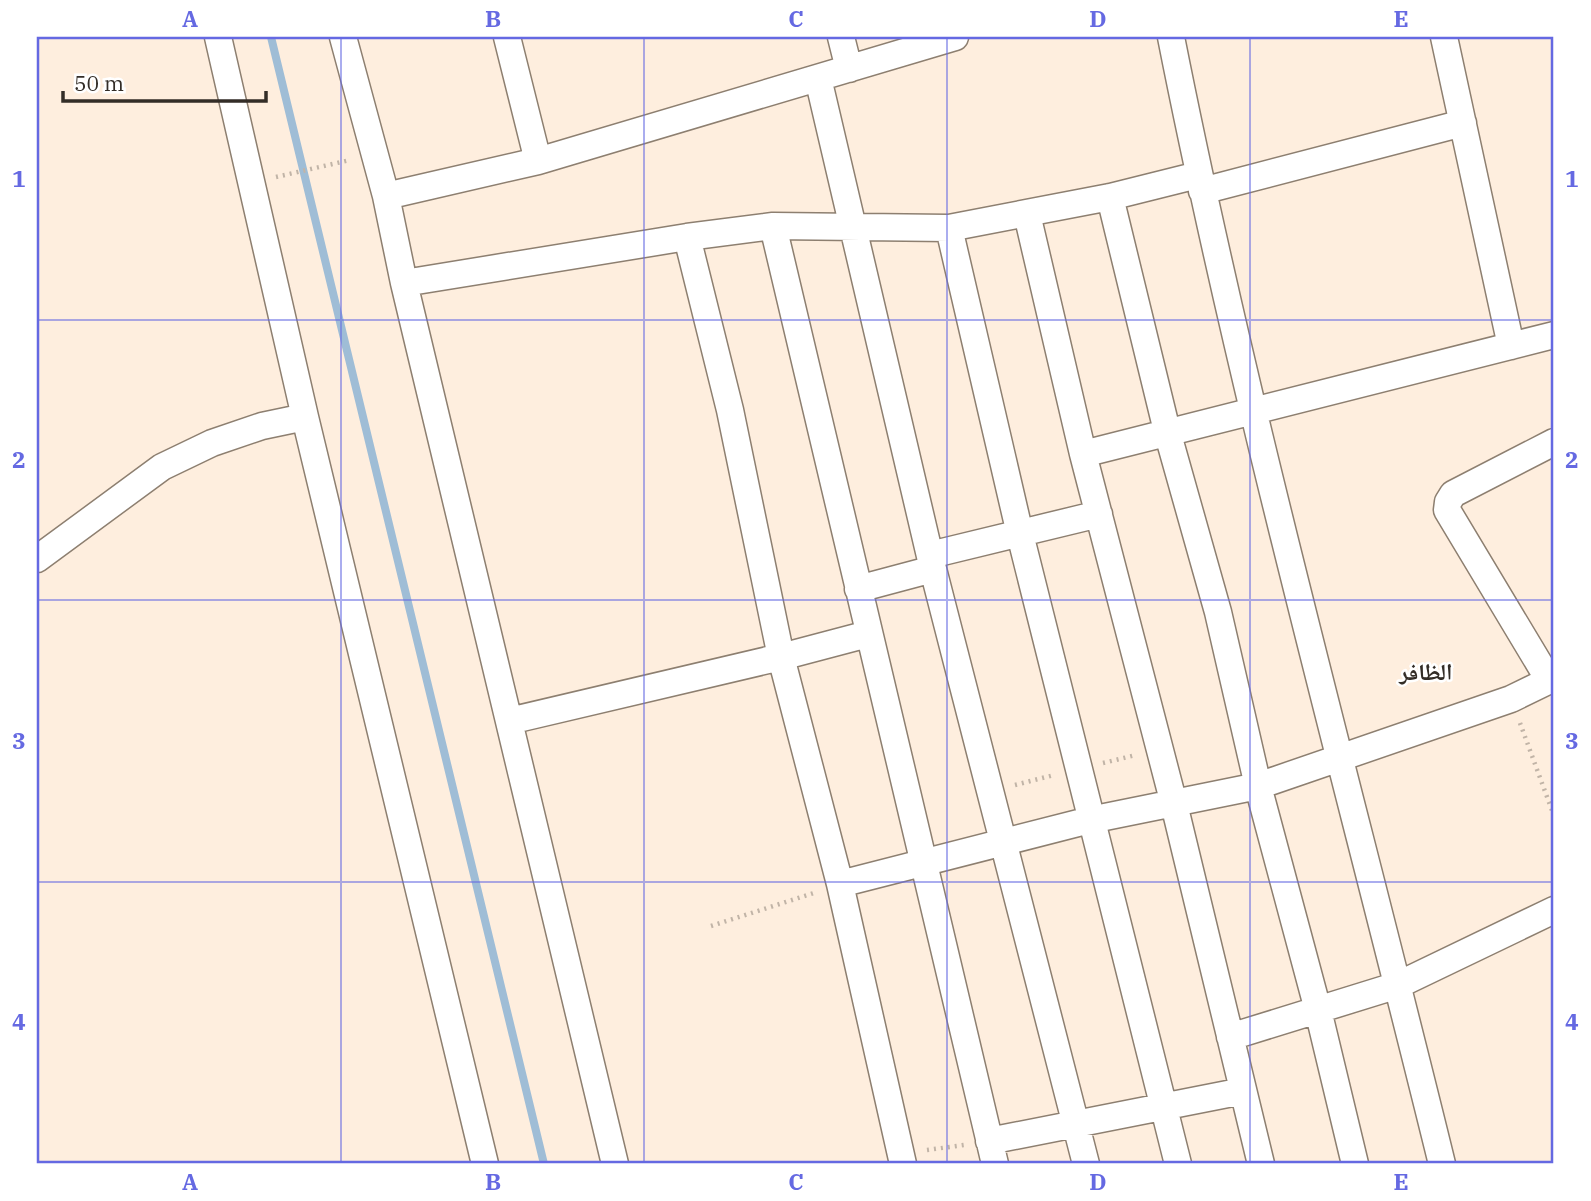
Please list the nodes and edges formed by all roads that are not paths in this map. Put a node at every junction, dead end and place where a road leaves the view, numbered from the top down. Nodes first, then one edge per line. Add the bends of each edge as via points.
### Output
1 (218, 37) edge
2 (343, 37) edge
3 (508, 37) edge
4 (841, 37) edge
5 (955, 37) edge
6 (1171, 37) edge
7 (1444, 37) edge
8 (849, 69) junction
9 (818, 78) junction
10 (1463, 123) junction
11 (538, 161) junction
12 (1200, 183) junction
13 (386, 196) junction
14 (1110, 197) junction
15 (1027, 214) junction
16 (773, 226) junction
17 (853, 227) junction
18 (949, 228) junction
19 (687, 237) junction
20 (404, 283) junction
21 (1554, 335) edge
22 (1511, 346) junction
23 (1253, 412) junction
24 (305, 417) junction
25 (1167, 431) junction
26 (1554, 442) edge
27 (1083, 454) junction
28 (1099, 514) junction
29 (1020, 534) junction
30 (37, 559) edge
31 (932, 562) junction
32 (858, 589) junction
33 (868, 634) junction
34 (781, 657) junction
35 (1552, 679) edge
36 (509, 721) junction
37 (1341, 757) junction
38 (1258, 786) junction
39 (1174, 804) junction
40 (1090, 820) junction
41 (1002, 842) junction
42 (925, 863) junction
43 (840, 884) junction
44 (1554, 910) edge
45 (1398, 985) junction
46 (1318, 1010) junction
47 (1230, 1037) junction
48 (1243, 1091) junction
49 (1164, 1106) junction
50 (1075, 1123) junction
51 (992, 1153) edge
52 (901, 1159) edge
53 (485, 1164) edge
54 (615, 1164) edge
55 (1086, 1164) edge
56 (1178, 1164) edge
57 (1261, 1164) edge
58 (1354, 1164) edge
59 (1442, 1164) edge

1 - 24 street
2 - 13 street
3 - 11 street
4 - 8 street
5 - 8 street
6 - 12 street
7 - 10 street
8 - 9 street
9 - 11 street
9 - 17 street
10 - 12 street
10 - 22 street
11 - 13 street
12 - 14 street
12 - 23 street
13 - 20 street
14 - 15 street
14 - 25 street
15 - 18 street
15 - 27 street
16 - 17 street
16 - 19 street
16 - 32 street
17 - 18 street
17 - 31 street
18 - 29 street
19 - 20 street
19 - 34 street via 730,410
20 - 36 street
21 - 22 street
22 - 23 street
23 - 25 street
23 - 37 street
24 - 30 street via 212,443 162,467
24 - 53 street
25 - 27 street
25 - 38 street via 1218,612
26 - 35 street via 1453,494 1447,510
27 - 28 street
28 - 29 street
28 - 39 street
29 - 31 street
29 - 40 street
31 - 32 street
31 - 41 street
32 - 33 street
33 - 34 street
33 - 42 street
34 - 36 street
34 - 43 street
35 - 37 street via 1511,699
36 - 54 street
37 - 38 street
37 - 45 street
38 - 39 street
38 - 46 street
39 - 40 street
39 - 47 street
40 - 41 street
40 - 49 street
41 - 42 street
41 - 50 street
42 - 43 street
42 - 51 street
43 - 52 street
44 - 45 street
45 - 46 street
45 - 59 street
46 - 47 street
46 - 58 street
47 - 48 street
48 - 49 street
48 - 57 street
49 - 50 street
49 - 56 street
50 - 51 street
50 - 55 street

